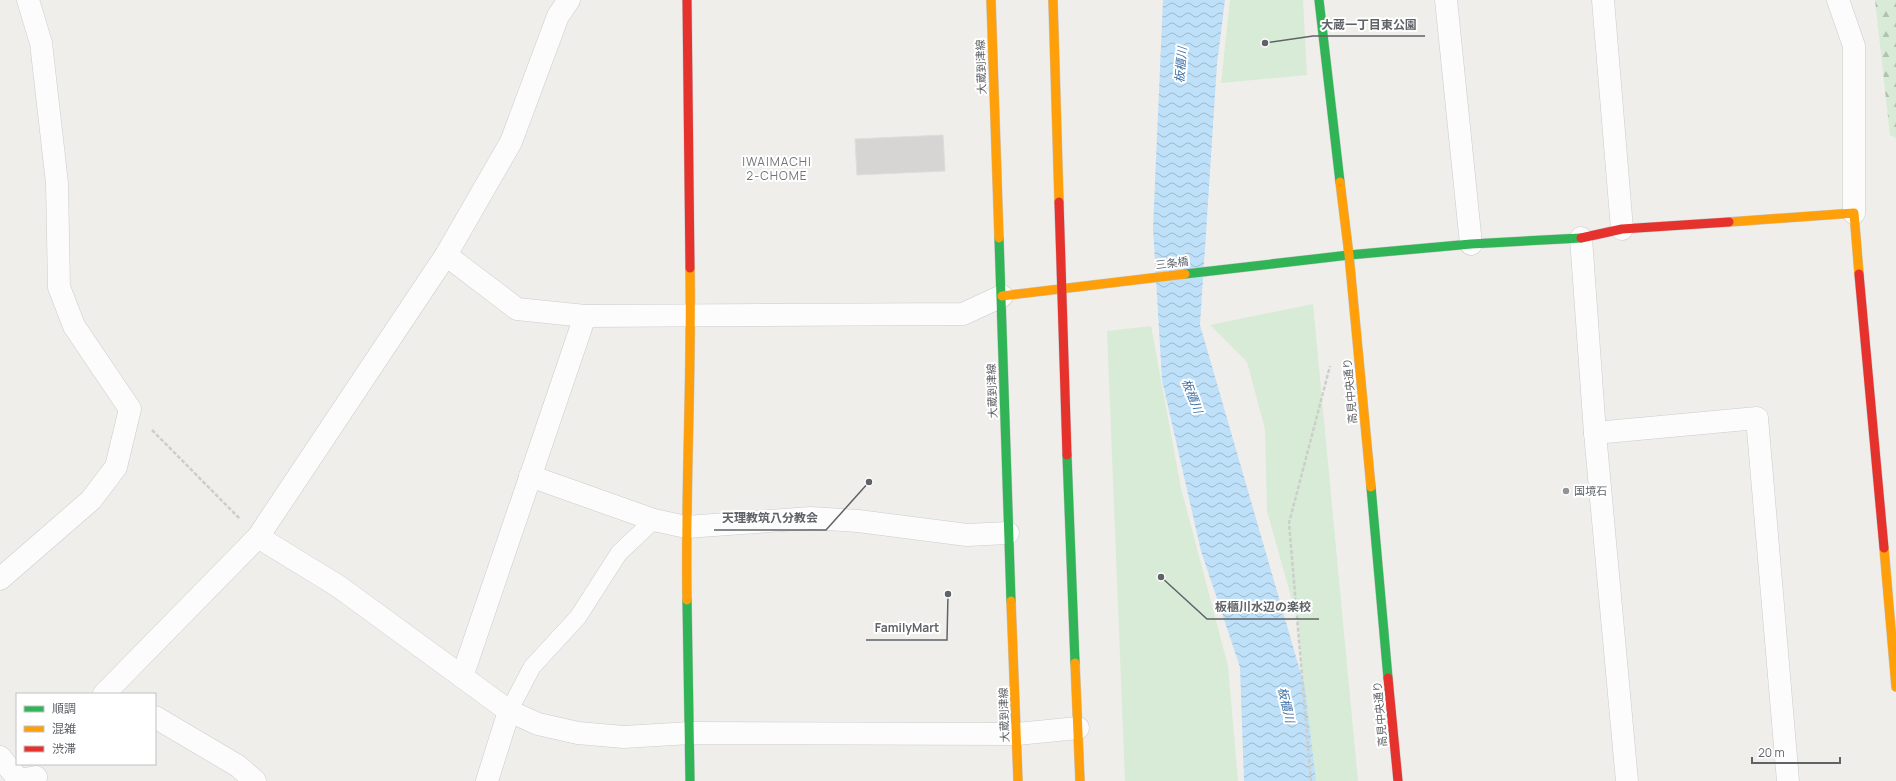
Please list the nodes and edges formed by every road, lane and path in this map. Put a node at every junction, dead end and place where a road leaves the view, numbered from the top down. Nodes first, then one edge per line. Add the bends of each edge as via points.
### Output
1 (28, 0) edge
2 (569, 0) edge
3 (687, 0) edge
4 (991, 0) edge
5 (1053, 0) edge
6 (1319, 0) edge
7 (1446, 0) edge
8 (1603, 0) edge
9 (1838, 0) edge
10 (1854, 212) junction
11 (1622, 229) junction
12 (1581, 238) junction
13 (1471, 244) junction
14 (446, 255) junction
15 (1349, 255) junction
16 (1061, 290) junction
17 (1002, 296) junction
18 (691, 314) junction
19 (585, 316) junction
20 (1330, 366) dead end
21 (130, 409) junction
22 (1595, 433) junction
23 (530, 476) junction
24 (654, 520) junction
25 (686, 527) junction
26 (1008, 533) junction
27 (258, 537) junction
28 (0, 579) edge
29 (462, 677) junction
30 (1896, 687) edge
31 (110, 692) edge
32 (509, 711) junction
33 (156, 718) edge
34 (1078, 728) junction
35 (690, 733) junction
36 (1017, 734) junction
37 (0, 757) edge
38 (39, 774) edge
39 (255, 781) edge
40 (487, 781) edge
41 (690, 781) edge
42 (1018, 781) edge
43 (1080, 781) edge
44 (1311, 781) edge
45 (1398, 781) edge
46 (1627, 781) edge
47 (1788, 781) edge

1 - 21 street via 40,43 57,183 59,287 74,326
2 - 14 street via 558,16 511,142
3 - 18 street
4 - 17 street, 大蔵到津線
5 - 16 street
6 - 15 street, 高見中央通り
7 - 13 street
8 - 11 street
9 - 10 street via 1854,46
10 - 11 street, 三条橋
10 - 30 street
11 - 12 street, 三条橋
12 - 13 street, 三条橋
12 - 22 street
13 - 15 street, 三条橋
14 - 19 street via 517,308
14 - 27 street
15 - 16 street, 三条橋
15 - 45 street, 高見中央通り
16 - 17 street, 三条橋
16 - 34 street
17 - 18 street via 962,314
17 - 26 street, 大蔵到津線
18 - 19 street
18 - 25 street
19 - 23 street
20 - 44 path via 1289,523
21 - 27 path
21 - 28 street via 116,467 91,500
22 - 46 street
22 - 47 street via 1757,418
23 - 24 street
23 - 29 street
24 - 25 street
24 - 32 lane via 619,553 578,617 532,667
25 - 26 street via 811,518 858,521 967,535
25 - 35 street
26 - 36 street, 大蔵到津線
27 - 29 street via 338,586
27 - 31 street
29 - 32 street
32 - 35 street via 538,724 578,733 624,738
32 - 40 street
33 - 39 street via 238,766
34 - 36 street
34 - 43 street
35 - 36 street
35 - 41 street
36 - 42 street, 大蔵到津線
37 - 38 street via 19,780

